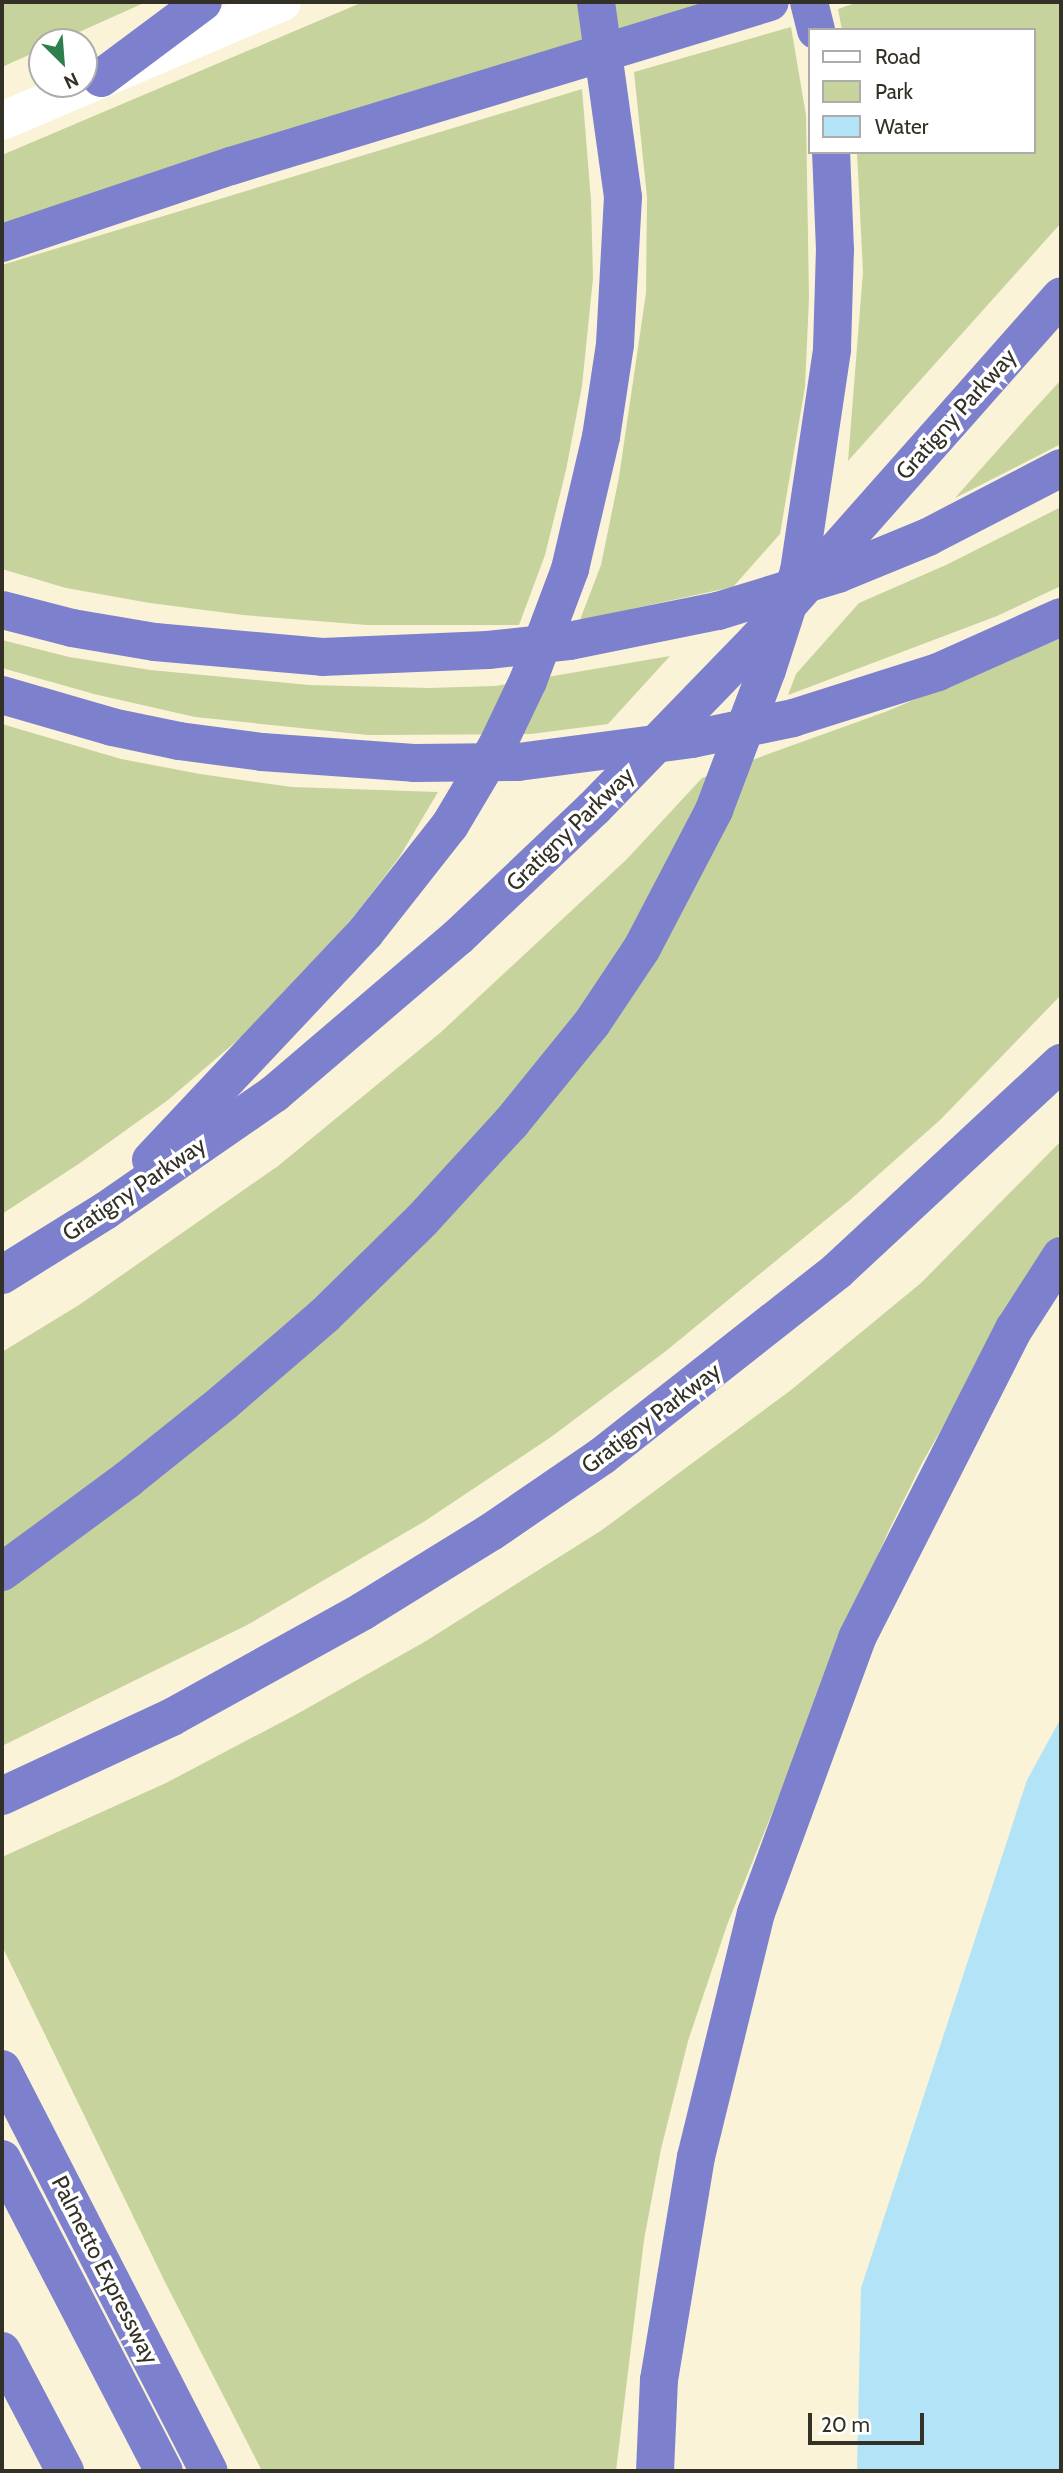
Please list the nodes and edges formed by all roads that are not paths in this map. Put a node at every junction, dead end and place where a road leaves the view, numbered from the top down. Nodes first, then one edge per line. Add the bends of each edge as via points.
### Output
1 (203, 2) edge
2 (282, 2) edge
3 (596, 2) edge
4 (770, 2) edge
5 (809, 2) edge
6 (816, 28) edge
7 (101, 78) junction
8 (2, 121) edge
9 (831, 154) edge
10 (2, 243) edge
11 (1061, 296) edge
12 (1061, 468) edge
13 (2, 611) edge
14 (1061, 617) edge
15 (2, 695) edge
16 (1061, 1063) edge
17 (105, 1211) junction
18 (1061, 1256) edge
19 (2, 1275) edge
20 (2, 1572) edge
21 (2, 1796) edge
22 (2, 2069) edge
23 (2, 2159) edge
24 (2, 2351) edge
25 (65, 2471) edge
26 (164, 2471) edge
27 (209, 2471) edge
28 (655, 2471) edge

1 - 7 highway
2 - 7 street
3 - 17 highway via 623,197 615,344 601,437 570,569 528,681 497,746 450,825 365,933
4 - 10 highway via 256,158
5 - 6 highway
7 - 8 street
9 - 20 highway via 832,349 799,572 713,810 642,947 592,1023 511,1123 422,1220 324,1315 224,1402
11 - 17 highway, Gratigny Parkway via 756,641 594,808 458,937 274,1094
12 - 13 highway via 928,537 838,575 718,611 569,641 474,651 322,657 155,642
14 - 15 highway via 938,672 793,718 692,739 518,762 340,760 207,745 111,727
16 - 21 highway, Gratigny Parkway via 837,1271 602,1457 363,1611 172,1717
17 - 19 highway, Gratigny Parkway
18 - 28 highway via 1014,1329 857,1637 756,1913 696,2157 659,2381
22 - 27 highway, Palmetto Expressway
23 - 26 highway
24 - 25 highway

